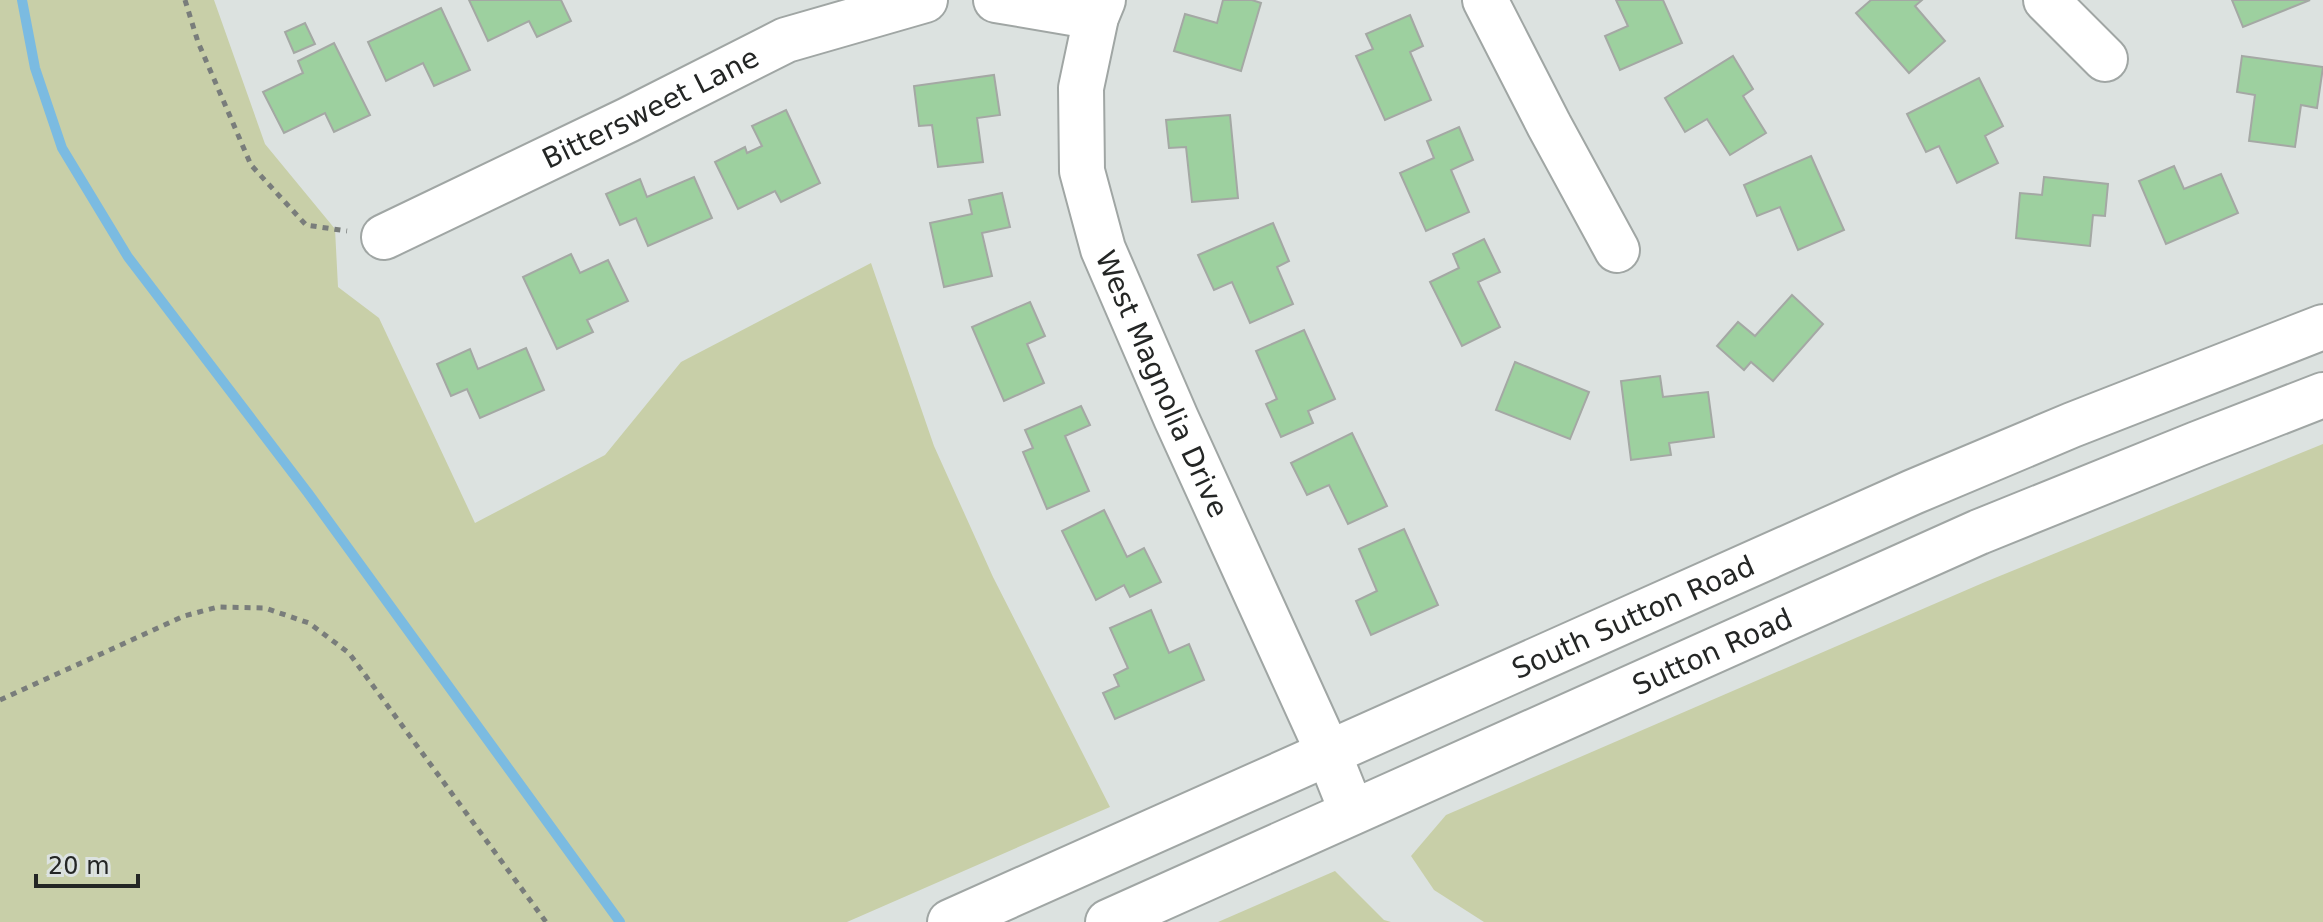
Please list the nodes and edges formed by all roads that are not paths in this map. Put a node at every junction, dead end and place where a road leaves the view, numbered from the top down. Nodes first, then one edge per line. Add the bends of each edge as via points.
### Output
1 (925, 0) edge
2 (996, 0) edge
3 (1485, 0) edge
4 (2046, 0) edge
5 (1100, 8) edge
6 (2105, 59) dead end
7 (384, 237) road end
8 (1617, 250) dead end
9 (2323, 327) edge
10 (2323, 395) edge
11 (1328, 752) junction
12 (1352, 812) junction
13 (950, 922) edge
14 (1108, 922) edge

1 - 7 main road, Bittersweet Lane via 786,40
2 - 5 main road
3 - 8 main road
4 - 6 main road
5 - 11 main road, West Magnolia Drive via 1081,88 1082,171 1103,249
9 - 11 main road, South Sutton Road via 1913,492
10 - 12 main road, Sutton Road via 1979,532
11 - 12 main road, West Magnolia Drive
11 - 13 main road, South Sutton Road
12 - 14 main road, Sutton Road

